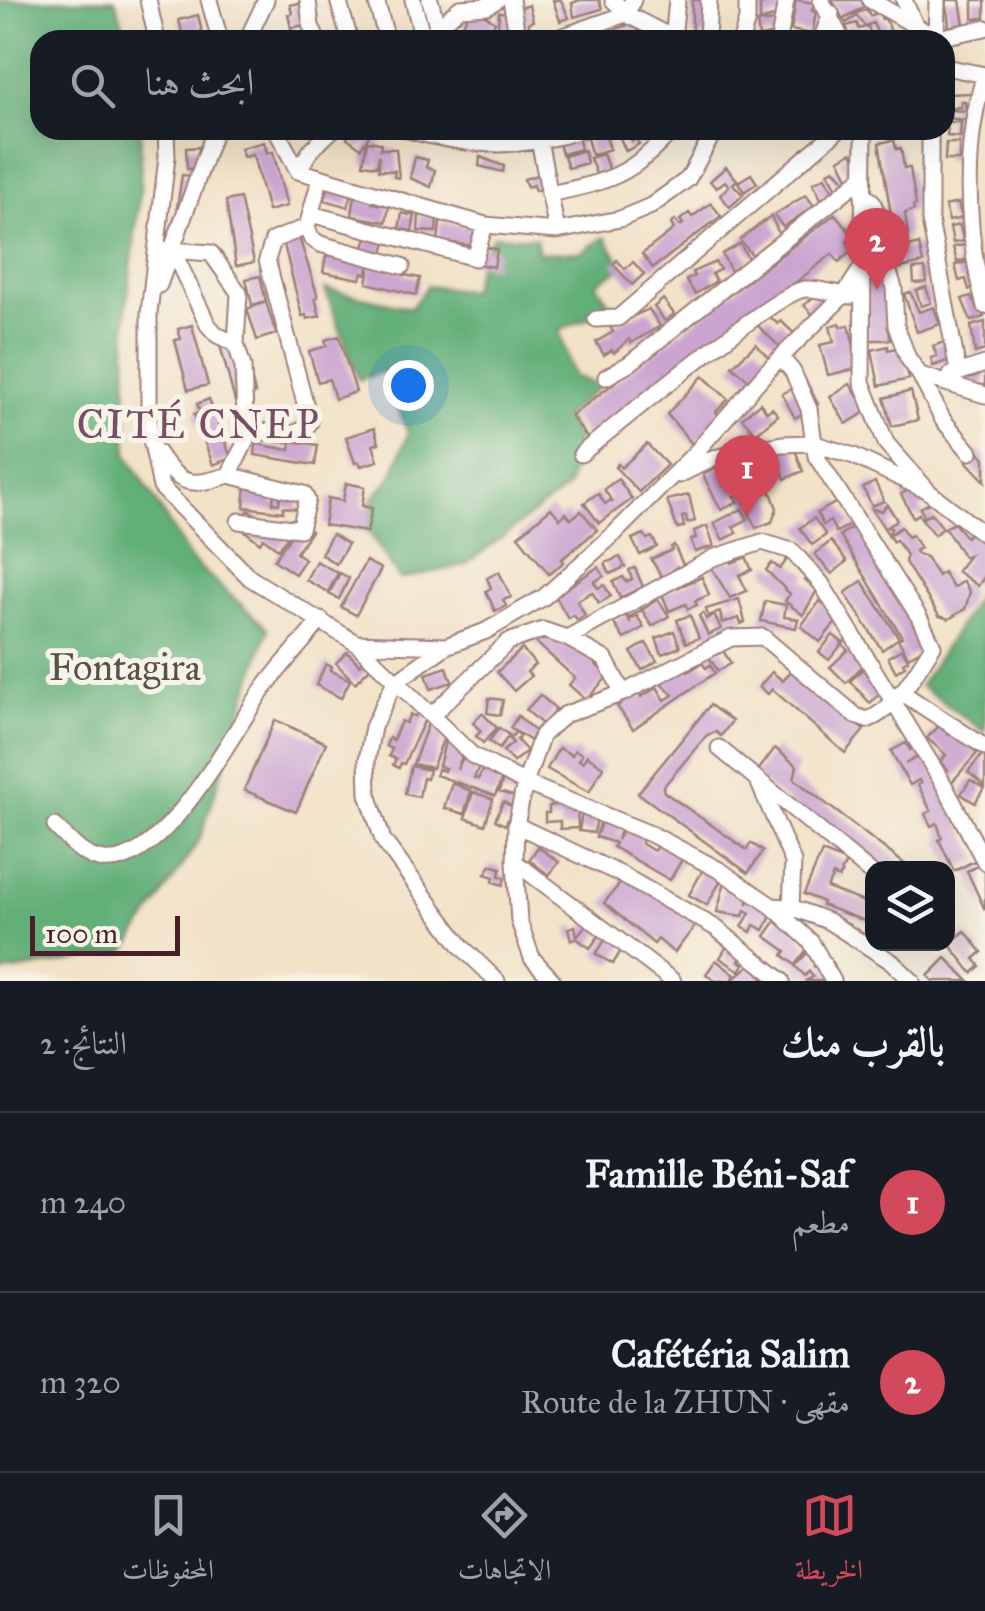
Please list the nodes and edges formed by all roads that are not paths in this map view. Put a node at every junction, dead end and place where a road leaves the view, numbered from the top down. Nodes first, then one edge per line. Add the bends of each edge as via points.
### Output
1 (148, 0) edge
2 (209, 0) edge
3 (266, 0) edge
4 (308, 0) edge
5 (338, 0) edge
6 (376, 0) edge
7 (413, 0) edge
8 (430, 0) edge
9 (497, 0) edge
10 (511, 0) edge
11 (613, 0) edge
12 (677, 0) edge
13 (709, 0) edge
14 (747, 0) edge
15 (786, 0) edge
16 (870, 0) edge
17 (904, 0) edge
18 (936, 0) edge
19 (461, 4) edge
20 (826, 6) edge
21 (629, 7) edge
22 (915, 25) junction
23 (985, 28) edge
24 (155, 30) edge
25 (217, 30) edge
26 (252, 30) edge
27 (313, 30) edge
28 (347, 30) edge
29 (384, 30) edge
30 (420, 30) edge
31 (443, 30) edge
32 (448, 30) edge
33 (516, 30) edge
34 (575, 30) edge
35 (658, 30) edge
36 (672, 30) edge
37 (708, 30) edge
38 (744, 30) edge
39 (782, 30) edge
40 (837, 30) edge
41 (922, 30) edge
42 (936, 30) edge
43 (955, 35) edge
44 (955, 69) edge
45 (985, 75) edge
46 (166, 140) edge
47 (211, 140) edge
48 (281, 140) edge
49 (322, 140) edge
50 (443, 140) edge
51 (526, 140) edge
52 (539, 140) edge
53 (664, 140) edge
54 (709, 140) edge
55 (826, 140) edge
56 (864, 140) edge
57 (930, 140) edge
58 (298, 171) junction
59 (864, 177) junction
60 (320, 179) junction
61 (549, 194) junction
62 (863, 196) junction
63 (309, 220) junction
64 (485, 225) junction
65 (558, 231) junction
66 (164, 249) junction
67 (402, 266) dead end
68 (863, 266) junction
69 (844, 295) junction
70 (863, 298) junction
71 (985, 306) edge
72 (596, 319) dead end
73 (236, 344) junction
74 (781, 357) junction
75 (985, 364) edge
76 (958, 371) junction
77 (920, 375) junction
78 (606, 377) dead end
79 (940, 382) junction
80 (985, 396) edge
81 (245, 428) junction
82 (812, 444) junction
83 (970, 452) dead end
84 (580, 454) dead end
85 (165, 474) junction
86 (229, 475) junction
87 (666, 482) junction
88 (929, 492) junction
89 (239, 520) dead end
90 (985, 536) edge
91 (321, 620) junction
92 (568, 638) junction
93 (356, 643) junction
94 (446, 646) junction
95 (394, 683) junction
96 (622, 692) junction
97 (898, 697) junction
98 (431, 716) junction
99 (985, 747) edge
100 (719, 748) dead end
101 (758, 780) junction
102 (525, 783) junction
103 (55, 826) dead end
104 (516, 826) junction
105 (515, 862) junction
106 (985, 862) edge
107 (865, 868) edge
108 (772, 906) junction
109 (791, 907) junction
110 (497, 981) edge
111 (553, 981) edge
112 (674, 981) edge
113 (782, 981) edge
114 (832, 981) edge
115 (912, 981) edge

1 - 24 street
2 - 25 street
3 - 26 street
4 - 27 street
5 - 28 street
6 - 29 street
7 - 30 street
8 - 31 street
9 - 19 street
10 - 33 street
11 - 21 street
12 - 36 street
13 - 37 street
14 - 38 street
15 - 39 street
16 - 22 street
17 - 22 street
18 - 42 street
19 - 32 street
20 - 40 street
21 - 34 street
21 - 35 street
22 - 41 street
23 - 43 street
44 - 45 street
45 - 71 street via 976,100 969,189
46 - 66 street
47 - 66 street
48 - 58 street
49 - 58 street
50 - 51 street
52 - 61 street
53 - 61 street via 608,182
54 - 65 street via 688,179 651,206
55 - 72 street via 618,318
56 - 59 street
57 - 76 street via 930,220
58 - 60 street
59 - 62 street
59 - 78 street
60 - 63 street
60 - 64 street
61 - 65 street
62 - 68 street
62 - 77 street via 876,211 896,326
63 - 64 street via 474,258
63 - 67 street via 317,243
63 - 81 street via 273,240 267,260 310,422 296,435
64 - 65 street
66 - 73 street via 208,325
66 - 73 street via 211,253 239,293
66 - 85 street via 150,313 150,429
68 - 69 street
68 - 70 street
69 - 70 street
69 - 74 street
69 - 84 street via 803,289 770,308
70 - 88 street via 862,382 886,444
73 - 81 street
74 - 82 street via 809,409
74 - 87 street
75 - 76 street
76 - 79 street
77 - 79 street
77 - 83 street via 943,420
79 - 80 street
81 - 86 street via 246,442
82 - 87 street via 713,458
82 - 88 street
82 - 97 street via 933,646
85 - 86 street via 198,484
85 - 91 street via 161,487 250,578
86 - 89 street via 307,500 300,529
87 - 94 street via 544,597 486,632
88 - 90 street
91 - 93 street
91 - 103 street via 264,689 174,820 149,844 106,860 82,854
92 - 96 street via 605,659
92 - 97 street via 713,558 762,542 792,550 821,583
92 - 98 street via 542,630 508,642
93 - 94 street
93 - 95 street
94 - 95 street
95 - 98 street
95 - 110 street via 366,760 368,794 383,840 462,947
96 - 97 street via 731,638 763,637 856,716 879,716
96 - 102 street via 564,716 542,734
97 - 99 street
97 - 106 street
98 - 102 street via 472,755
100 - 101 street
101 - 107 street
101 - 109 street via 794,862
102 - 104 street
102 - 108 street via 653,835
104 - 105 street
104 - 113 street via 716,928
105 - 111 street via 519,921 532,958
105 - 112 street
108 - 109 street
108 - 114 street via 811,942
109 - 115 street via 828,921

